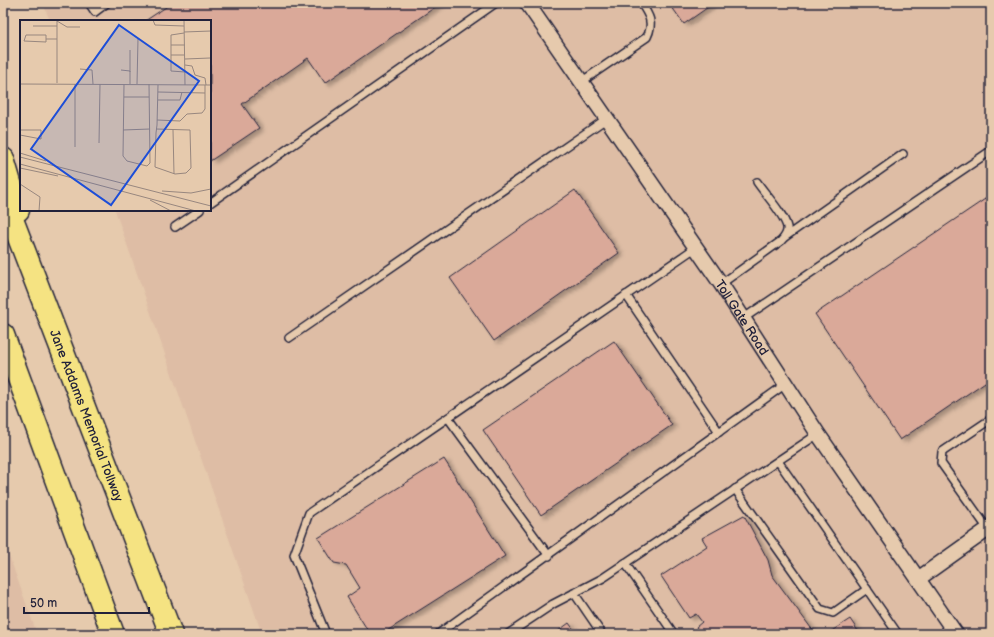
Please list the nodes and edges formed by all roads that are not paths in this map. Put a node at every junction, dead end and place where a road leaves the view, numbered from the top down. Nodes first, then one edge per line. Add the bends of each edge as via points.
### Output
1 (89, 3) edge
2 (107, 3) edge
3 (496, 3) edge
4 (526, 3) edge
5 (641, 3) edge
6 (581, 82) junction
7 (606, 119) junction
8 (989, 152) dead end
9 (903, 154) dead end
10 (3, 159) edge
11 (757, 182) dead end
12 (3, 196) edge
13 (211, 202) edge
14 (199, 211) edge
15 (175, 227) dead end
16 (785, 237) junction
17 (695, 248) junction
18 (721, 284) junction
19 (626, 295) junction
20 (744, 318) junction
21 (56, 334) junction
22 (3, 335) edge
23 (289, 338) dead end
24 (787, 383) junction
25 (448, 418) junction
26 (991, 419) edge
27 (719, 432) junction
28 (818, 434) junction
29 (778, 461) junction
30 (735, 489) junction
31 (990, 528) edge
32 (549, 556) junction
33 (625, 563) junction
34 (918, 579) junction
35 (866, 589) junction
36 (574, 593) junction
37 (113, 634) edge
38 (171, 634) edge
39 (326, 634) edge
40 (438, 634) edge
41 (508, 634) edge
42 (602, 634) edge
43 (674, 634) edge
44 (898, 634) edge
45 (956, 634) edge

1 - 2 lane via 95,12
3 - 13 lane
4 - 6 street, Toll Gate Road
5 - 6 lane via 651,19 648,37
6 - 7 street, Toll Gate Road
7 - 17 street, Toll Gate Road
7 - 23 lane
8 - 20 lane
9 - 16 lane
10 - 21 highway
11 - 16 lane via 784,220 788,228
12 - 21 highway, Jane Addams Memorial Tollway
14 - 15 lane
16 - 18 lane
17 - 18 street, Toll Gate Road
17 - 19 lane
18 - 20 street, Toll Gate Road
19 - 25 lane
19 - 27 lane
20 - 24 street, Toll Gate Road
21 - 38 highway, Jane Addams Memorial Tollway
22 - 37 highway
24 - 27 lane
24 - 28 street, Toll Gate Road
25 - 32 lane
25 - 39 lane via 309,513 294,555
26 - 31 lane via 942,452 941,464
27 - 32 lane
28 - 29 lane
28 - 34 street, Toll Gate Road
29 - 30 lane
29 - 35 lane
30 - 33 lane
30 - 35 lane via 820,609 833,613
31 - 34 street
32 - 40 lane
33 - 36 lane
33 - 43 lane
34 - 45 street, Toll Gate Road
35 - 44 lane
36 - 41 lane
36 - 42 lane

